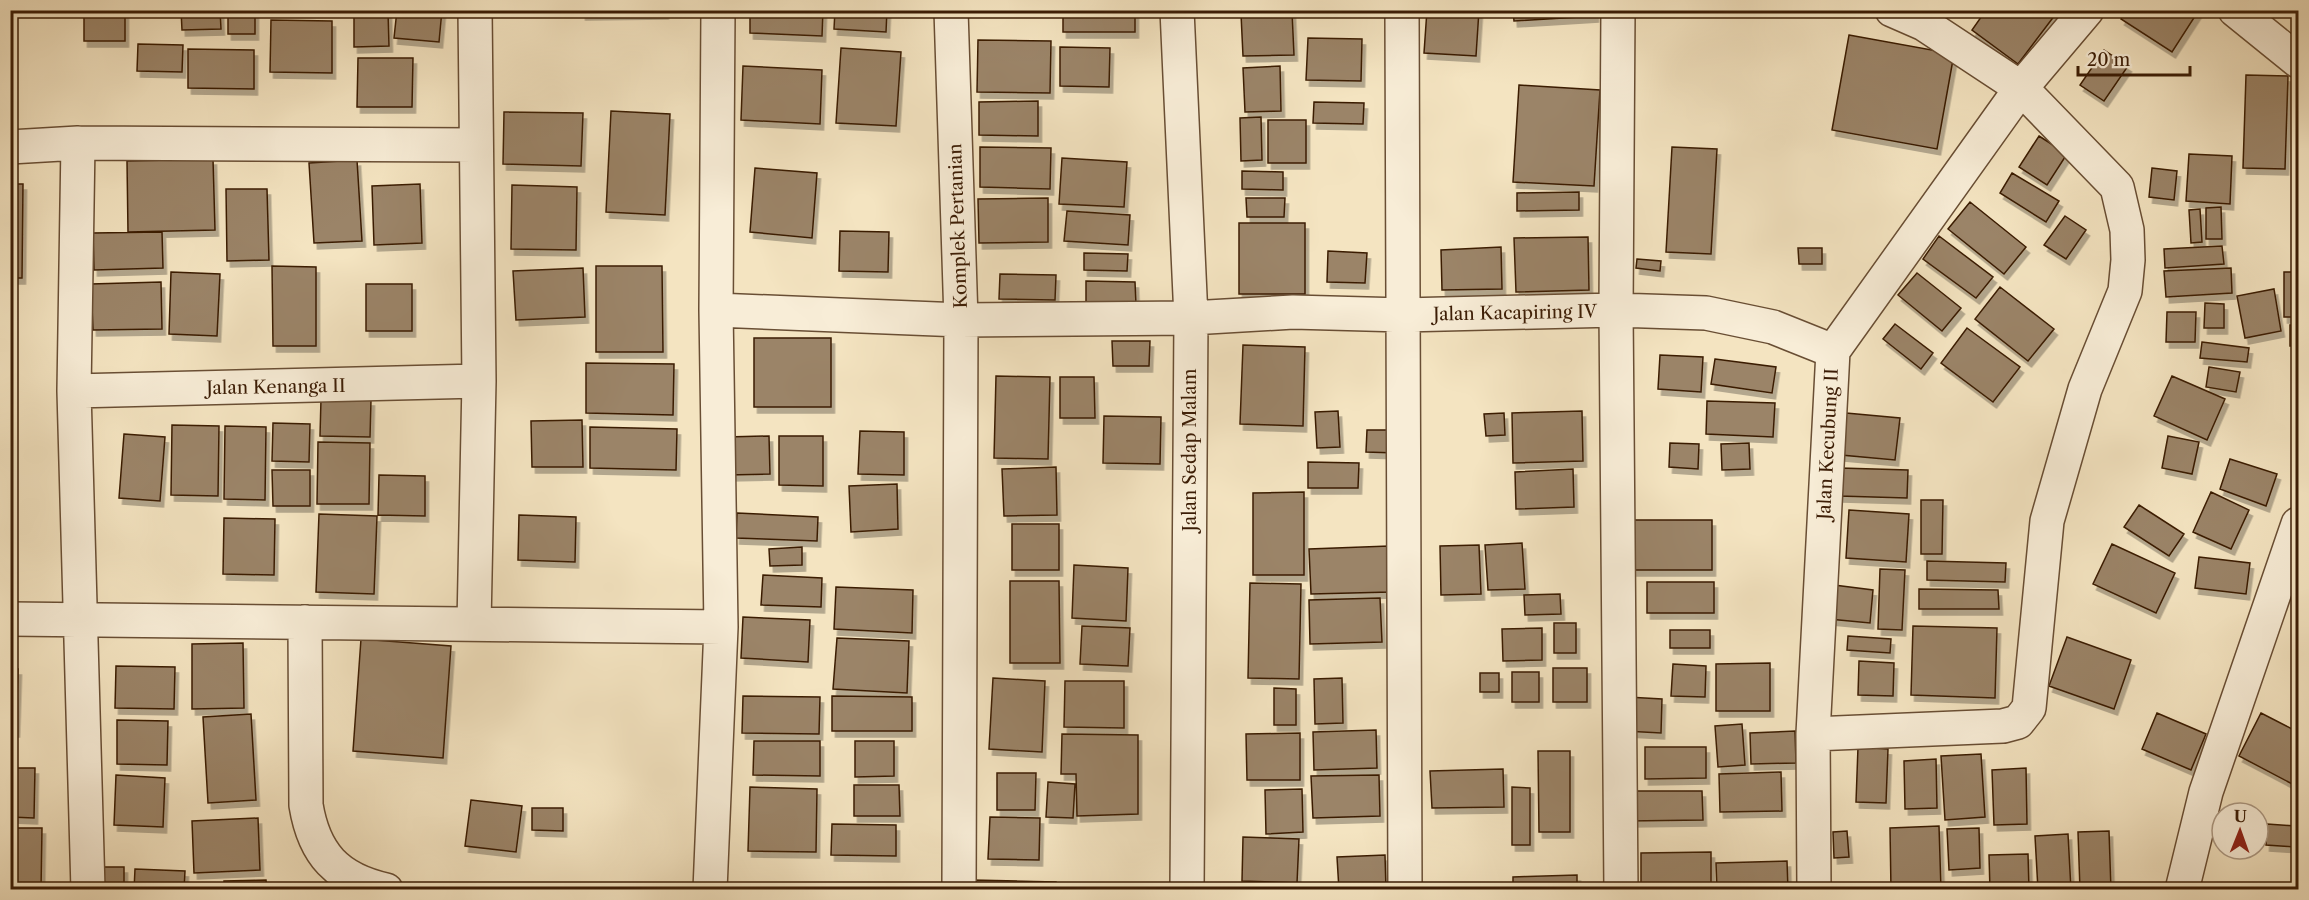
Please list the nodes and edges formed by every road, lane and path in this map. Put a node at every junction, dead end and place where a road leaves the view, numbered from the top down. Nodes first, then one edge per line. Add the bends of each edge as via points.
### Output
1 (475, 10) edge
2 (718, 10) edge
3 (951, 10) edge
4 (1178, 10) edge
5 (1402, 10) edge
6 (1618, 10) edge
7 (1892, 10) edge
8 (2087, 10) edge
9 (2235, 10) edge
10 (2298, 61) edge
11 (2021, 88) junction
12 (78, 143) junction
13 (476, 145) junction
14 (10, 147) edge
15 (716, 310) junction
16 (1616, 310) junction
17 (1403, 315) junction
18 (1191, 318) junction
19 (961, 320) junction
20 (1833, 351) junction
21 (478, 381) junction
22 (74, 391) junction
23 (2298, 524) edge
24 (10, 619) edge
25 (81, 620) junction
26 (304, 622) junction
27 (474, 624) junction
28 (721, 627) junction
29 (1813, 734) junction
30 (88, 890) edge
31 (386, 890) edge
32 (710, 890) edge
33 (959, 890) edge
34 (1186, 890) edge
35 (1405, 890) edge
36 (1621, 890) edge
37 (1814, 890) edge
38 (2182, 890) edge

1 - 13 street
2 - 15 street
3 - 19 street, Komplek Pertanian
4 - 18 street, Jalan Sedap Malam
5 - 17 street
6 - 16 street
7 - 11 street via 1924,24
8 - 11 street, Jalan Kecubung II
9 - 10 street
11 - 20 street, Jalan Kecubung II
11 - 29 street via 2117,187 2127,230 2128,260 2125,291 2085,390 2047,521 2029,708 2018,722 2003,726
12 - 13 street
12 - 14 street
12 - 22 street
13 - 21 street
15 - 19 street
15 - 28 street
16 - 17 street, Jalan Kacapiring IV
16 - 20 street, Jalan Kacapiring IV via 1706,313 1773,327
16 - 36 street
17 - 18 street, Jalan Kacapiring IV via 1293,312
17 - 35 street
18 - 19 street, Komplek Pertanian
18 - 34 street, Jalan Sedap Malam
19 - 33 street
20 - 29 street, Jalan Kecubung II
21 - 22 street, Jalan Kenanga II
21 - 27 street
22 - 25 street
23 - 38 street via 2206,792
24 - 25 street
25 - 26 street
25 - 30 street
26 - 27 street
26 - 31 street via 306,805 310,831 325,858 346,876
27 - 28 street
28 - 32 street
29 - 37 street, Jalan Kecubung II

